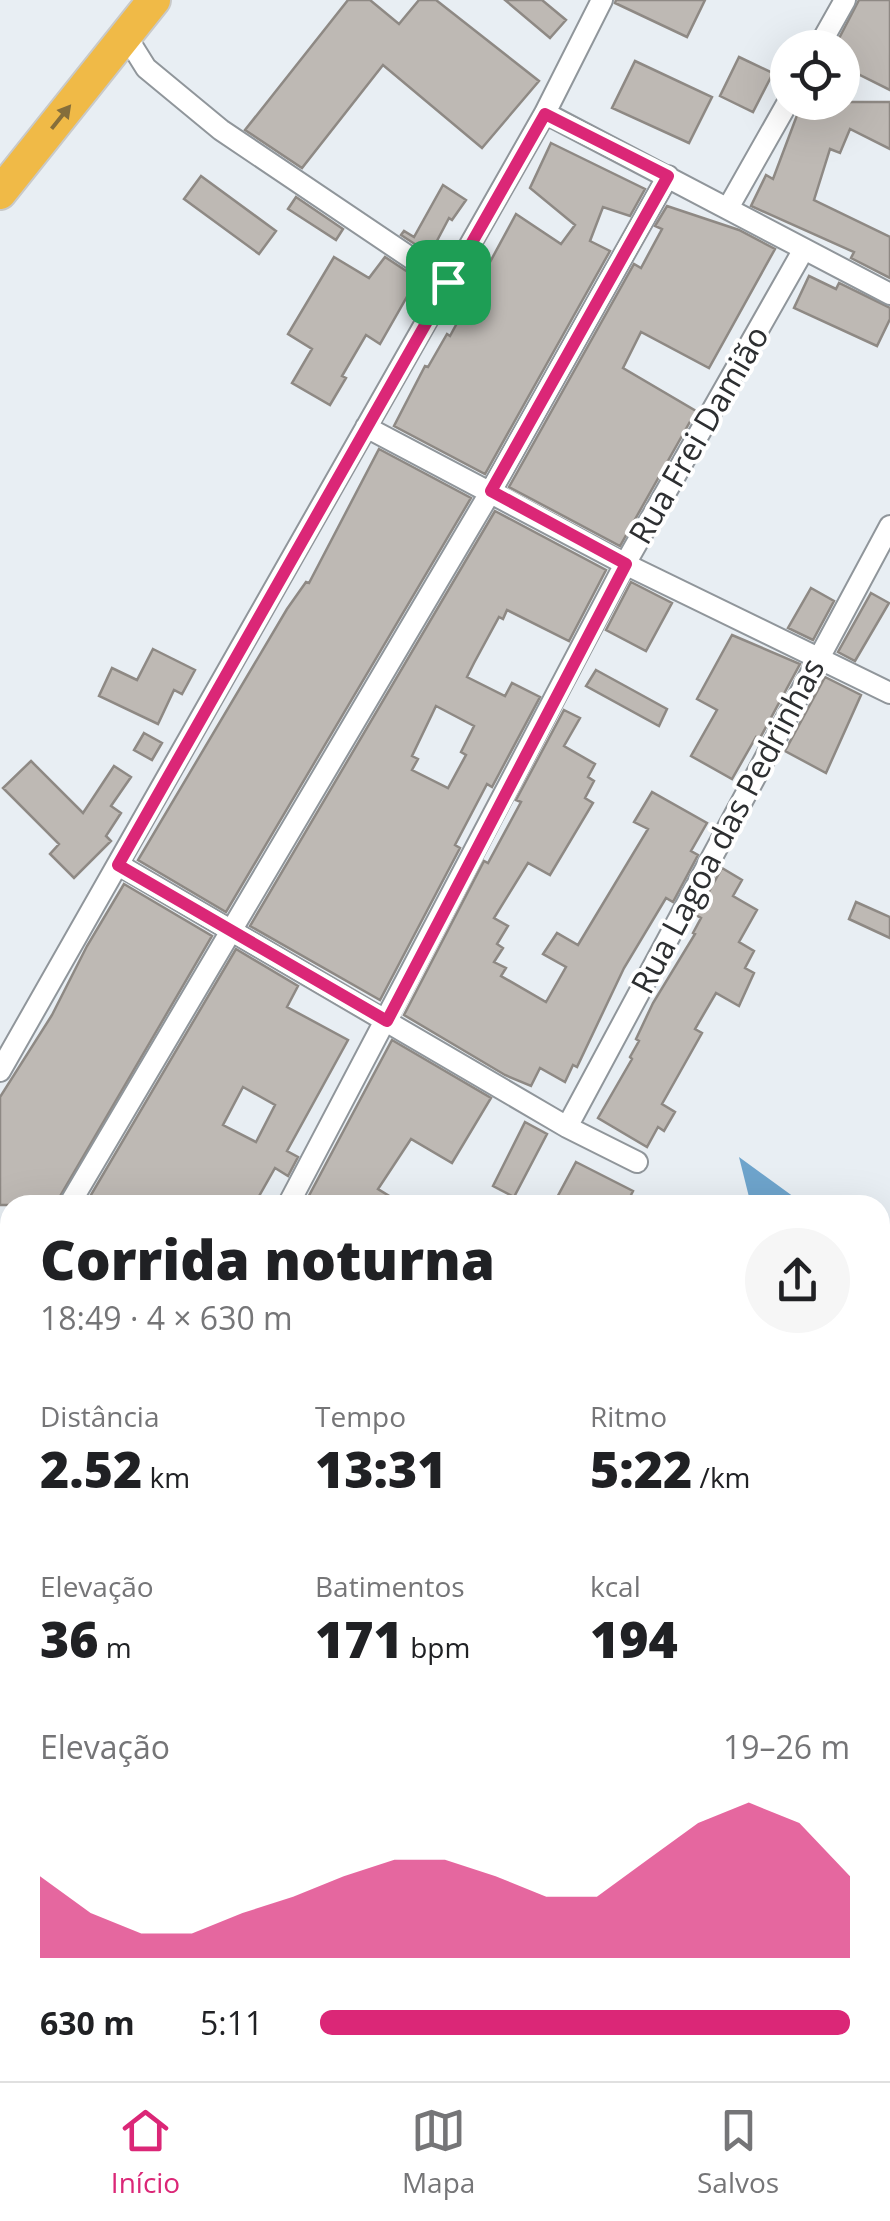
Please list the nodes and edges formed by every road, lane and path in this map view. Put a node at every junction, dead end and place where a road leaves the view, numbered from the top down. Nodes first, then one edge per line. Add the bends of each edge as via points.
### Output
1 (154, 0) edge
2 (602, 0) edge
3 (846, 0) edge
4 (828, 30) edge
5 (126, 36) junction
6 (545, 114) junction
7 (778, 120) edge
8 (668, 176) junction
9 (0, 193) edge
10 (728, 208) junction
11 (804, 249) junction
12 (448, 282) junction
13 (890, 294) edge
14 (366, 427) junction
15 (491, 491) junction
16 (890, 526) edge
17 (626, 564) junction
18 (818, 658) junction
19 (890, 693) edge
20 (118, 865) junction
21 (230, 930) junction
22 (387, 1021) junction
23 (0, 1071) edge
24 (567, 1126) junction
25 (637, 1162) dead end
26 (75, 1195) edge
27 (293, 1195) edge

1 - 5 highway
2 - 6 street
3 - 4 street
9 -> 5 highway
5 - 12 street via 146,68 220,130
6 - 8 street
6 - 12 street
7 - 10 street
8 - 10 street
8 - 15 street
10 - 11 street
11 - 13 street
11 - 17 street, Rua Frei Damião
12 - 14 street
14 - 15 street
14 - 20 street
15 - 17 street
15 - 21 street
16 - 18 street, Rua Lagoa das Pedrinhas
17 - 18 street
17 - 22 street, Rua Frei Damião
18 - 19 street
18 - 24 street, Rua Lagoa das Pedrinhas
20 - 21 street
20 - 23 street
21 - 22 street
21 - 26 street
22 - 24 street
22 - 27 street, Rua Frei Damião
24 - 25 street

